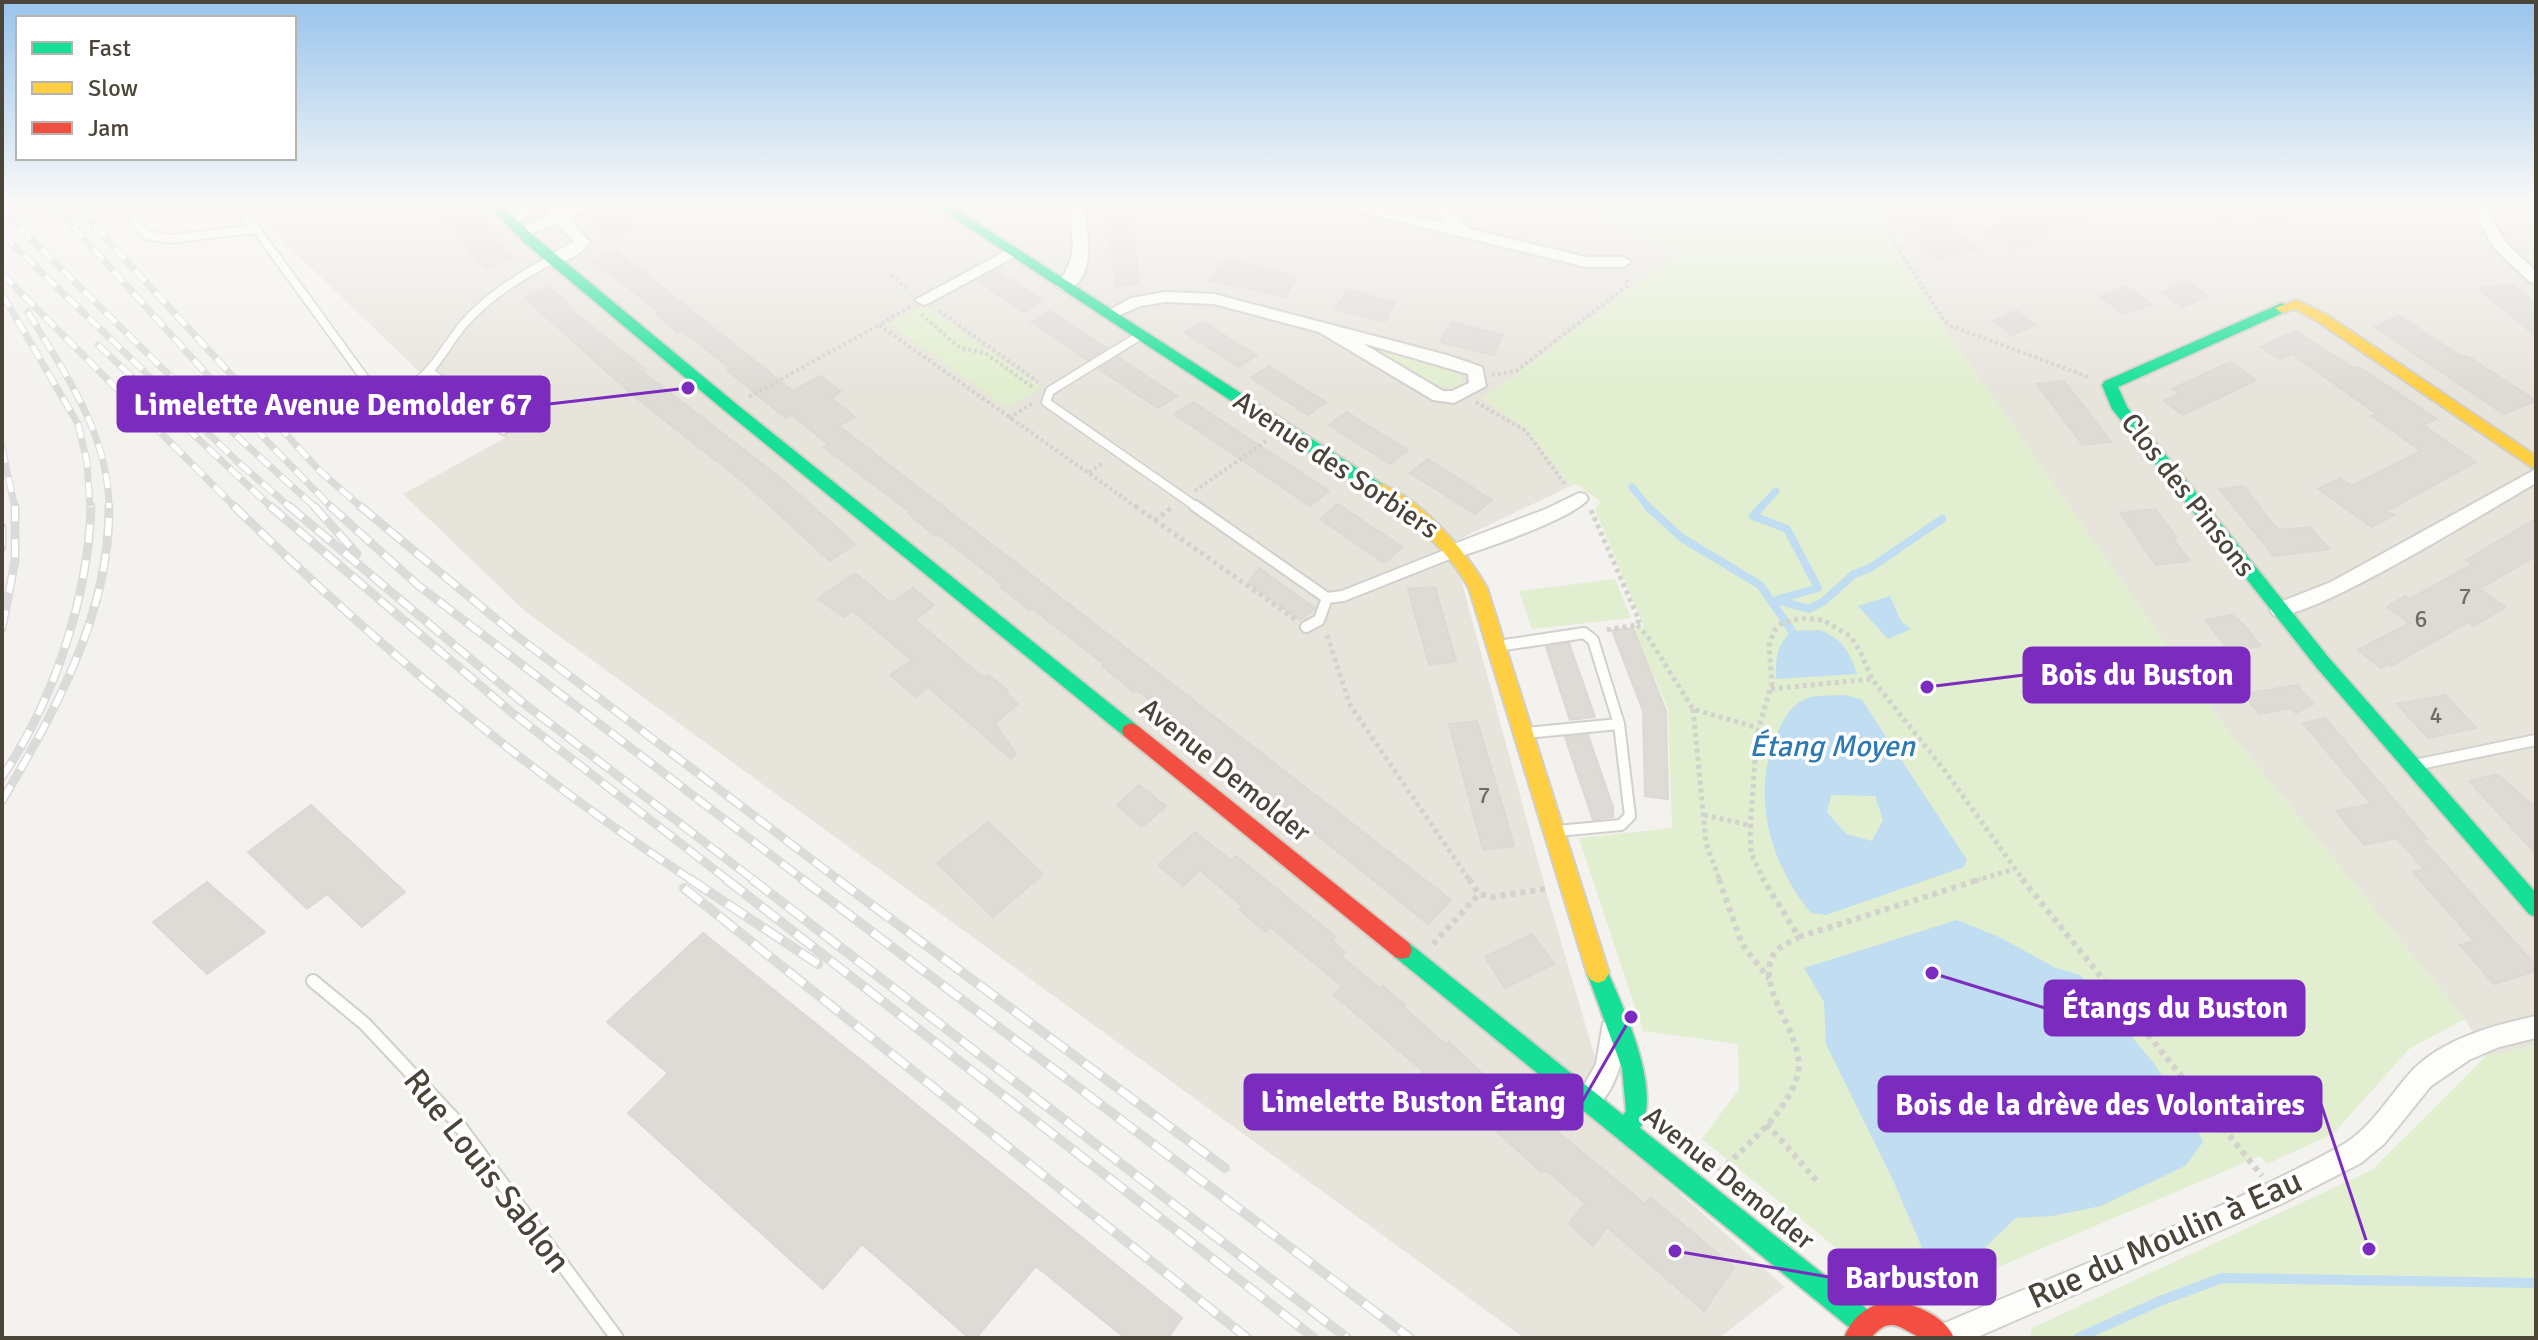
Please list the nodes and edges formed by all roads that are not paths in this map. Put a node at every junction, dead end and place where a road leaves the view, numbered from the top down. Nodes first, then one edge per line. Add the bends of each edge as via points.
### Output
1 (283, 267) edge
2 (538, 267) edge
3 (562, 267) edge
4 (986, 267) edge
5 (1035, 267) edge
6 (1080, 267) edge
7 (1064, 286) junction
8 (917, 304) road end
9 (1110, 314) junction
10 (1324, 328) junction
11 (1139, 336) junction
12 (430, 372) junction
13 (503, 430) dead end
14 (2536, 464) edge
15 (2536, 475) edge
16 (1585, 505) road end
17 (1458, 550) junction
18 (1327, 598) junction
19 (2280, 610) junction
20 (1306, 627) road end
21 (1498, 646) junction
22 (1619, 724) junction
23 (1526, 733) junction
24 (2536, 740) edge
25 (2409, 766) junction
26 (1555, 831) junction
27 (2536, 908) edge
28 (313, 981) dead end
29 (1607, 1003) junction
30 (2536, 1027) edge
31 (1588, 1100) junction
32 (1626, 1131) junction
33 (1860, 1330) edge
34 (617, 1338) edge
35 (1942, 1338) edge

1 - 12 lane via 371,387 399,389
2 - 12 lane via 470,318
3 - 31 street, Avenue Demolder
4 - 8 street
5 - 7 street, Avenue des Sorbiers
6 - 7 street
7 - 9 street, Avenue des Sorbiers
9 - 10 street via 1137,302 1190,296
9 - 11 street, Avenue des Sorbiers
10 - 10 street via 1439,396 1454,397 1478,386 1476,371
11 - 17 street, Avenue des Sorbiers via 1422,519
11 - 18 lane via 1048,393 1046,402
12 - 13 lane
14 - 19 street, Clos des Pinsons via 2297,304 2110,385 2120,409
15 - 19 street via 2338,587
16 - 17 street
17 - 18 lane
17 - 21 street, Avenue des Sorbiers via 1472,571
18 - 20 lane via 1319,620
19 - 25 street, Clos des Pinsons
21 - 22 lane via 1584,633 1593,640
21 - 23 street, Avenue des Sorbiers
22 - 23 lane
22 - 26 lane via 1630,816 1621,825
23 - 26 street, Avenue des Sorbiers
24 - 25 lane
25 - 27 street, Clos des Pinsons
26 - 29 street, Avenue des Sorbiers
28 - 34 lane, Rue Louis Sablon via 365,1024 455,1120
29 - 31 street, Avenue des Sorbiers via 1615,1044
29 - 32 street, Avenue des Sorbiers via 1633,1068 1637,1113
30 - 35 street, Rue du Moulin à Eau via 2460,1052 2422,1078 2375,1135 2352,1154 2274,1194
31 - 32 street, Avenue Demolder
32 - 33 street, Avenue Demolder
33 - 35 street via 1875,1315 1902,1312

